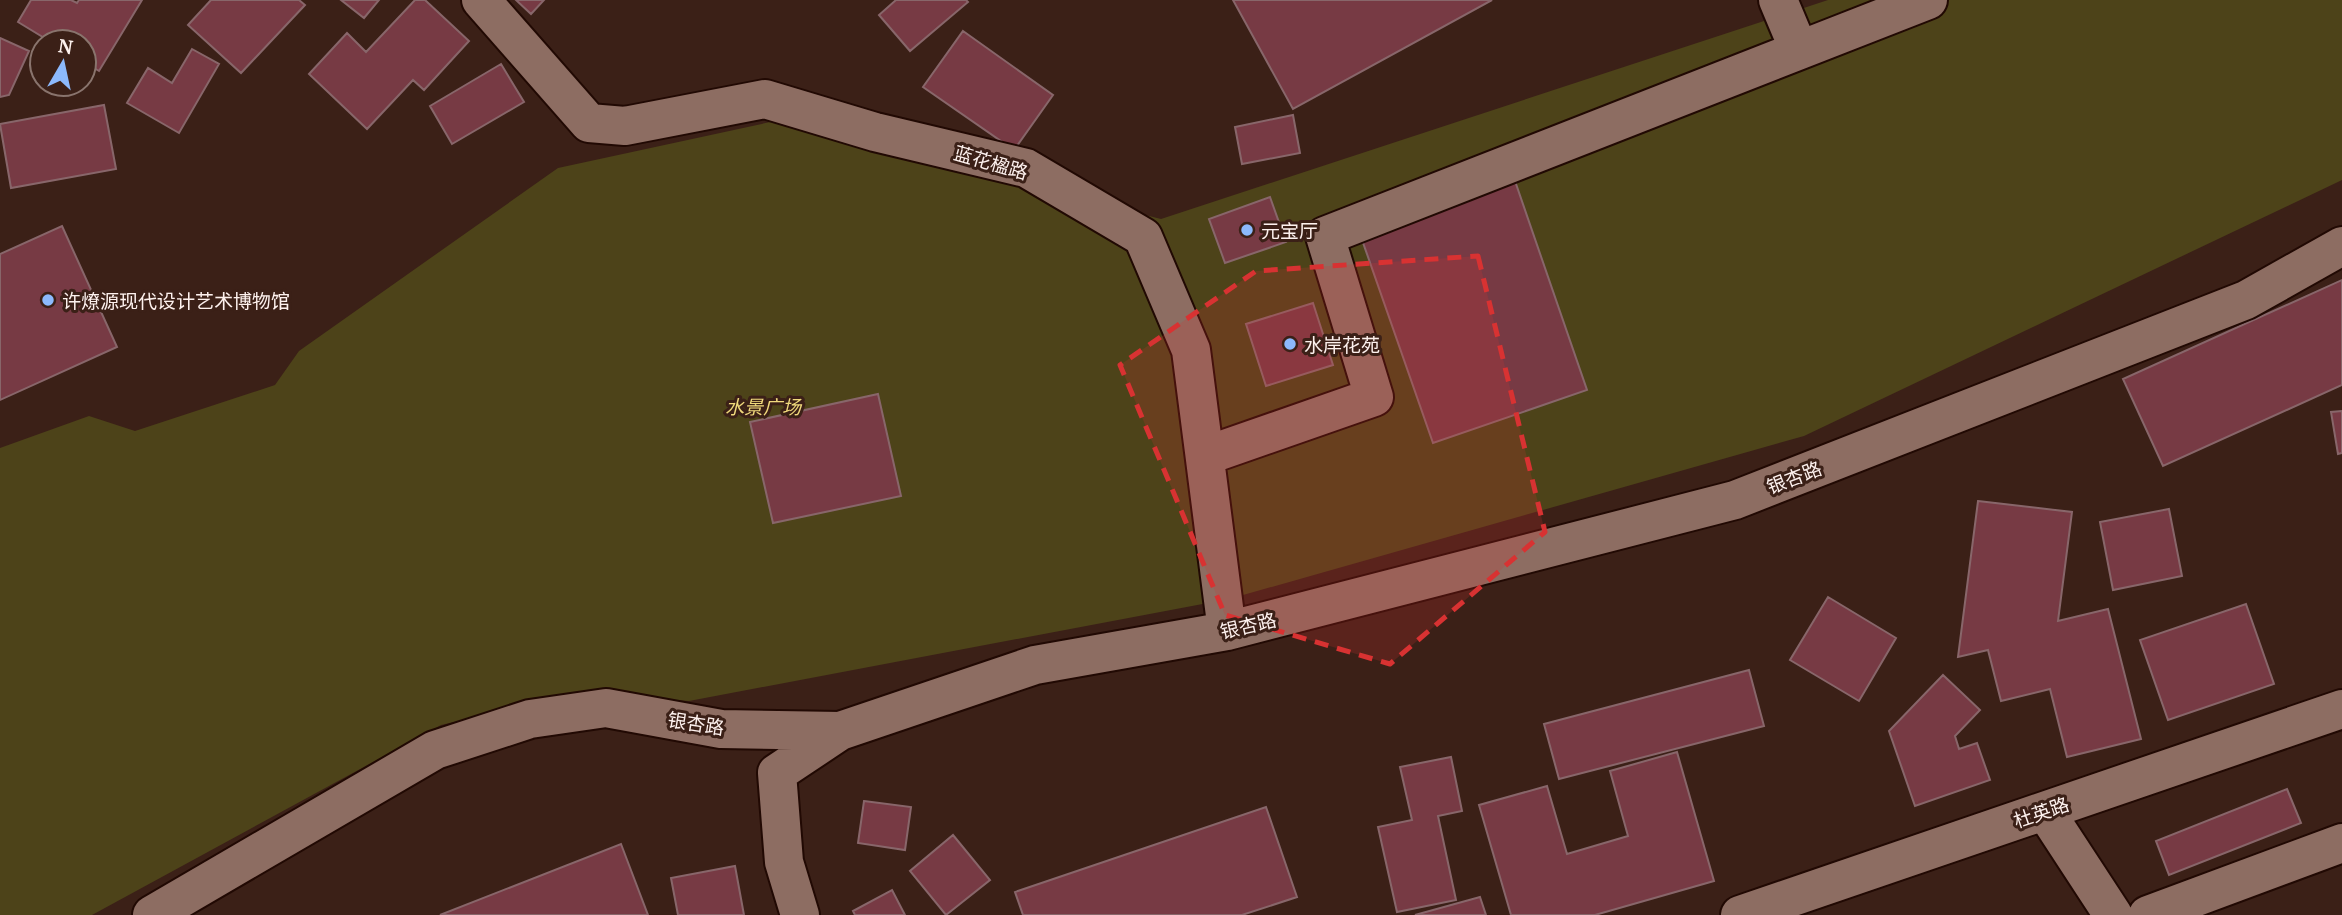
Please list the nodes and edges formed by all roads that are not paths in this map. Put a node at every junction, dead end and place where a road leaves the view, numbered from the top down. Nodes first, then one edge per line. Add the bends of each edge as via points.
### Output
1 (481, 0) edge
2 (1778, 0) edge
3 (1928, 0) edge
4 (1800, 50) junction
5 (2342, 246) edge
6 (1205, 456) junction
7 (1227, 631) junction
8 (2342, 709) edge
9 (840, 731) junction
10 (2045, 810) junction
11 (2342, 843) edge
12 (152, 915) edge
13 (800, 915) edge
14 (1740, 915) edge
15 (2113, 915) edge
16 (2148, 915) edge

1 - 6 street, 蓝花楹路 via 589,123 625,126 765,99 874,132 1026,169 1143,237 1191,350
2 - 4 street
3 - 4 street
4 - 6 street via 1325,236 1374,397
5 - 7 street, 银杏路 via 2246,300 1735,500
6 - 7 street, 蓝花楹路
7 - 9 street, 银杏路 via 1035,665
8 - 10 street, 杜英路
9 - 12 street, 银杏路 via 721,729 606,708 530,719 435,750
9 - 13 street via 777,773 784,862
10 - 14 street, 杜英路
10 - 15 street
11 - 16 street

